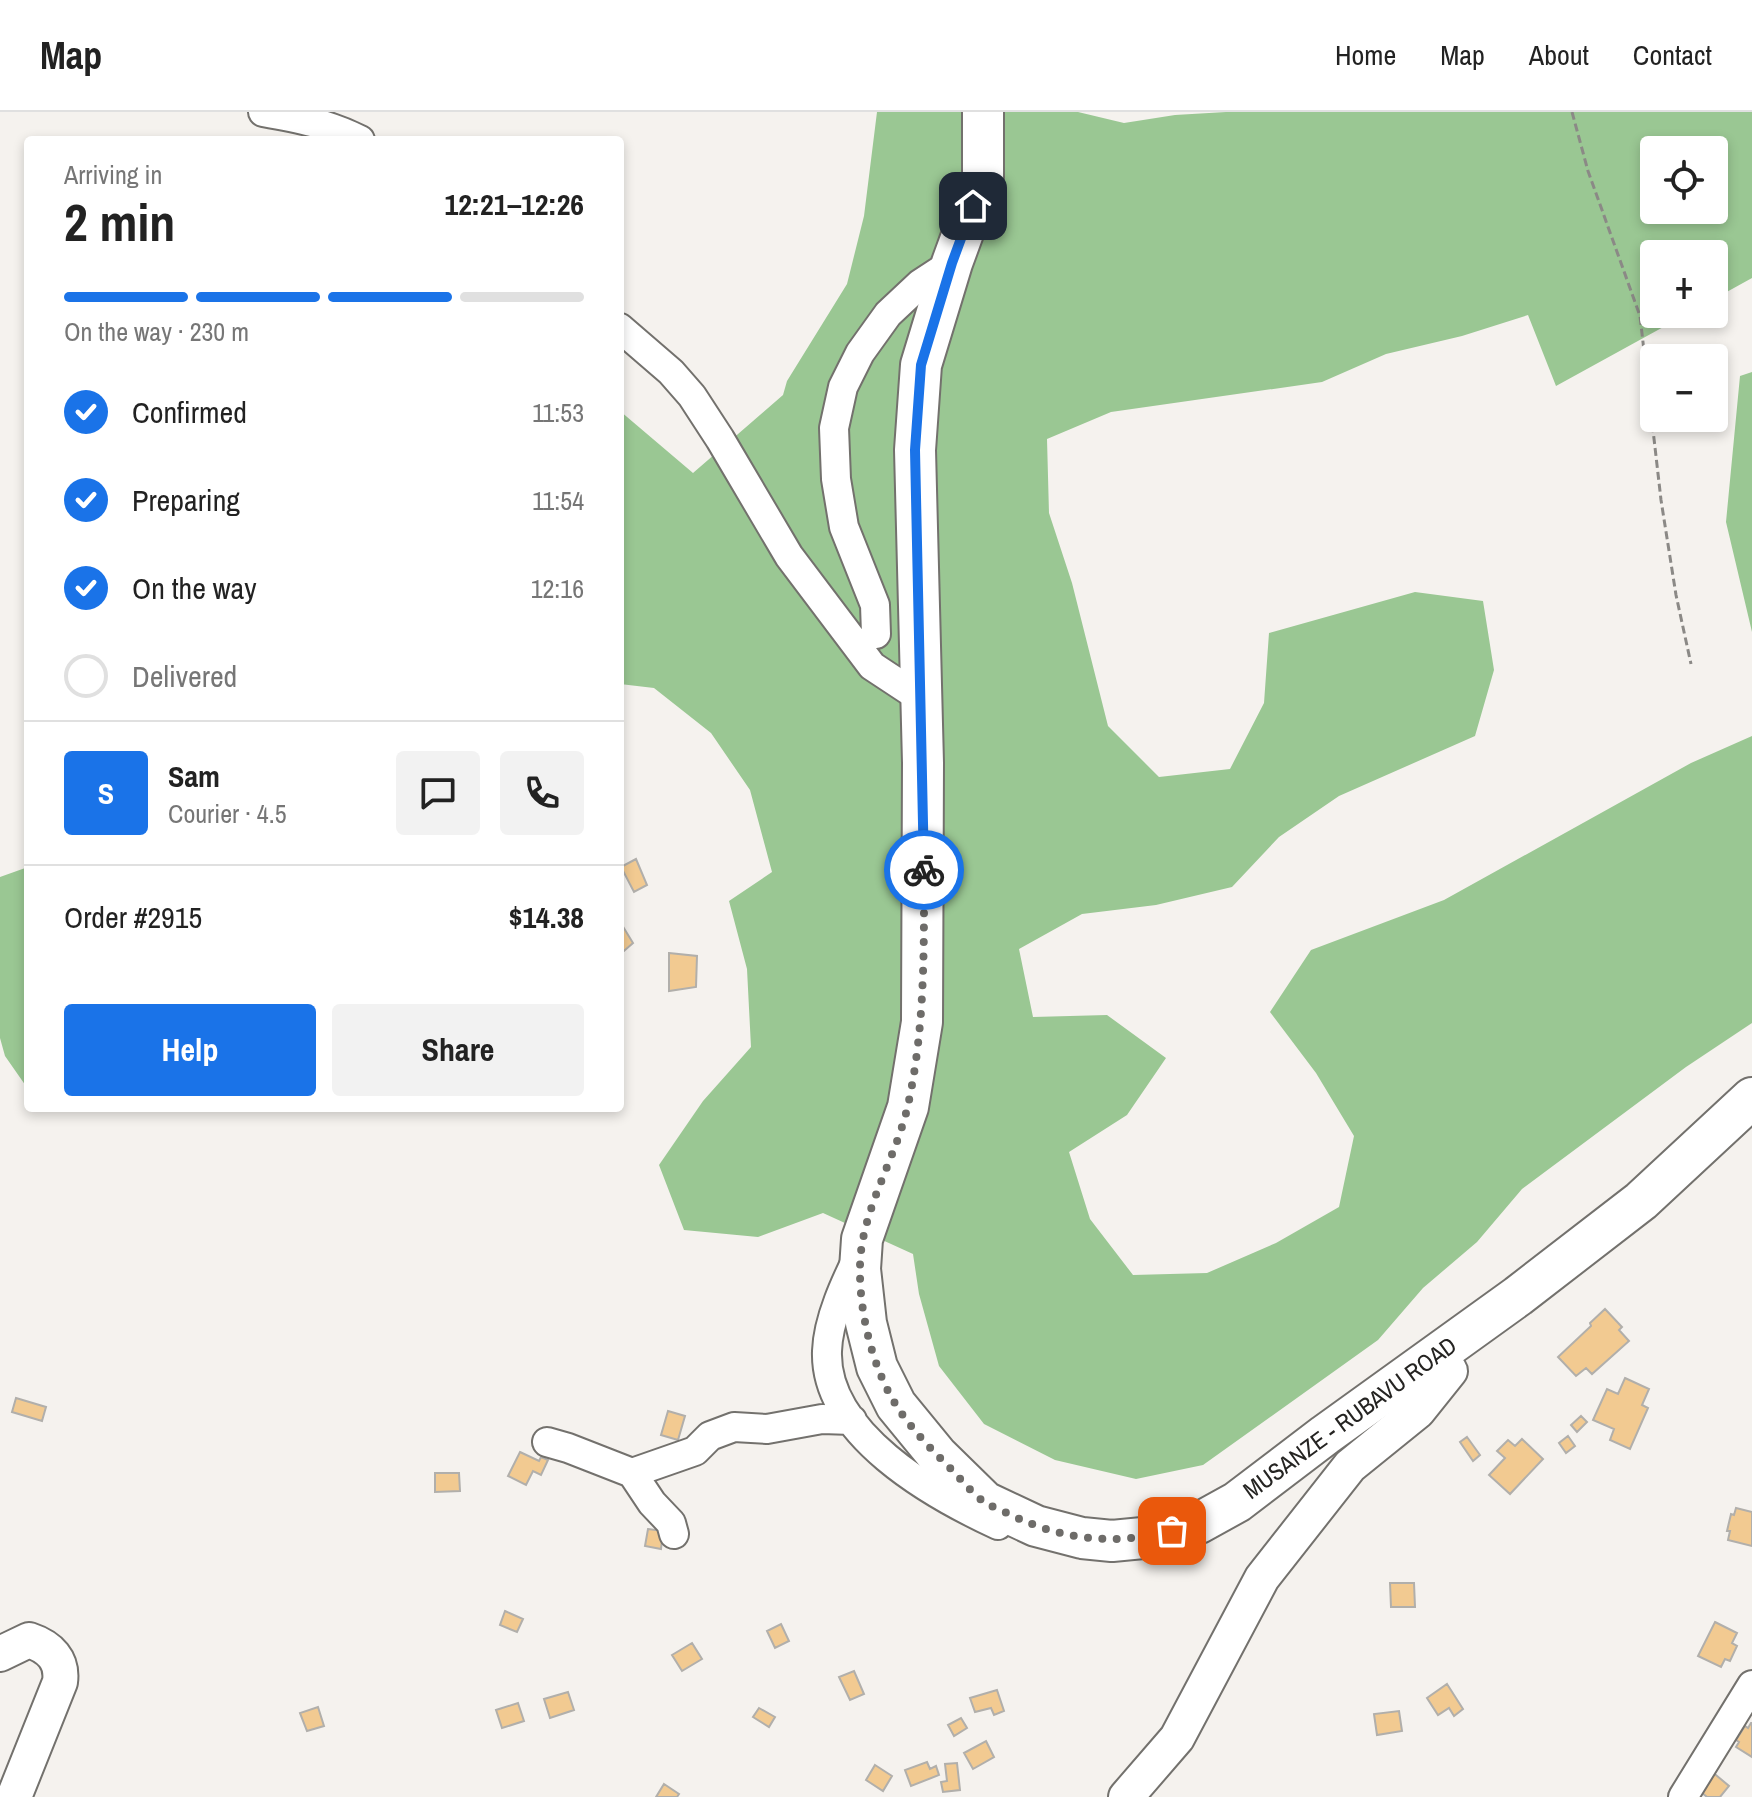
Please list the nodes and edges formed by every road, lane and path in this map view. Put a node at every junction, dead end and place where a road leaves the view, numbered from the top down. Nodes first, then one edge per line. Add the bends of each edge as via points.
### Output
1 (263, 112) edge
2 (983, 112) edge
3 (1572, 112) edge
4 (334, 120) edge
5 (355, 136) edge
6 (952, 263) junction
7 (624, 331) edge
8 (918, 591) junction
9 (875, 605) junction
10 (838, 620) junction
11 (876, 634) junction
12 (919, 652) junction
13 (1691, 664) dead end
14 (872, 666) junction
15 (922, 699) junction
16 (923, 763) junction
17 (1752, 1098) edge
18 (861, 1253) junction
19 (1438, 1353) junction
20 (852, 1420) junction
21 (547, 1442) dead end
22 (632, 1473) junction
23 (674, 1534) dead end
24 (1112, 1541) junction
25 (0, 1654) edge
26 (1752, 1685) edge
27 (14, 1797) edge
28 (1126, 1797) edge
29 (1683, 1797) edge

1 - 4 street
2 - 6 highway, MUSANZE - RUBAVU ROAD via 983,178
3 - 13 path via 1640,316 1661,500
4 - 5 street
6 - 8 highway, MUSANZE - RUBAVU ROAD via 921,365 915,450
6 - 9 street via 888,314 843,387 834,428 836,479 844,527
7 - 10 street via 692,396 789,556
8 - 9 street
8 - 12 highway, MUSANZE - RUBAVU ROAD
9 - 10 street
9 - 11 street
10 - 11 street
10 - 14 street
11 - 12 street
12 - 15 highway, MUSANZE - RUBAVU ROAD
14 - 15 street
14 - 16 street via 908,722
15 - 16 highway, MUSANZE - RUBAVU ROAD
16 - 18 highway, MUSANZE - RUBAVU ROAD via 922,1022 908,1107
17 - 19 highway, MUSANZE - RUBAVU ROAD via 1641,1201
18 - 20 street via 842,1288 827,1350 830,1385
18 - 24 highway, MUSANZE - RUBAVU ROAD via 866,1323 877,1367 917,1432 985,1502 1036,1526
19 - 24 highway, MUSANZE - RUBAVU ROAD via 1237,1502 1199,1523
19 - 28 main road via 1450,1371 1418,1411 1350,1466 1262,1578 1177,1738
20 - 22 street via 734,1427 710,1436 695,1451
20 - 24 street via 862,1437 907,1472 954,1504 1014,1532 1065,1541
21 - 22 street
22 - 23 street
25 - 27 main road via 29,1640 58,1658 61,1666 60,1682
26 - 29 street

